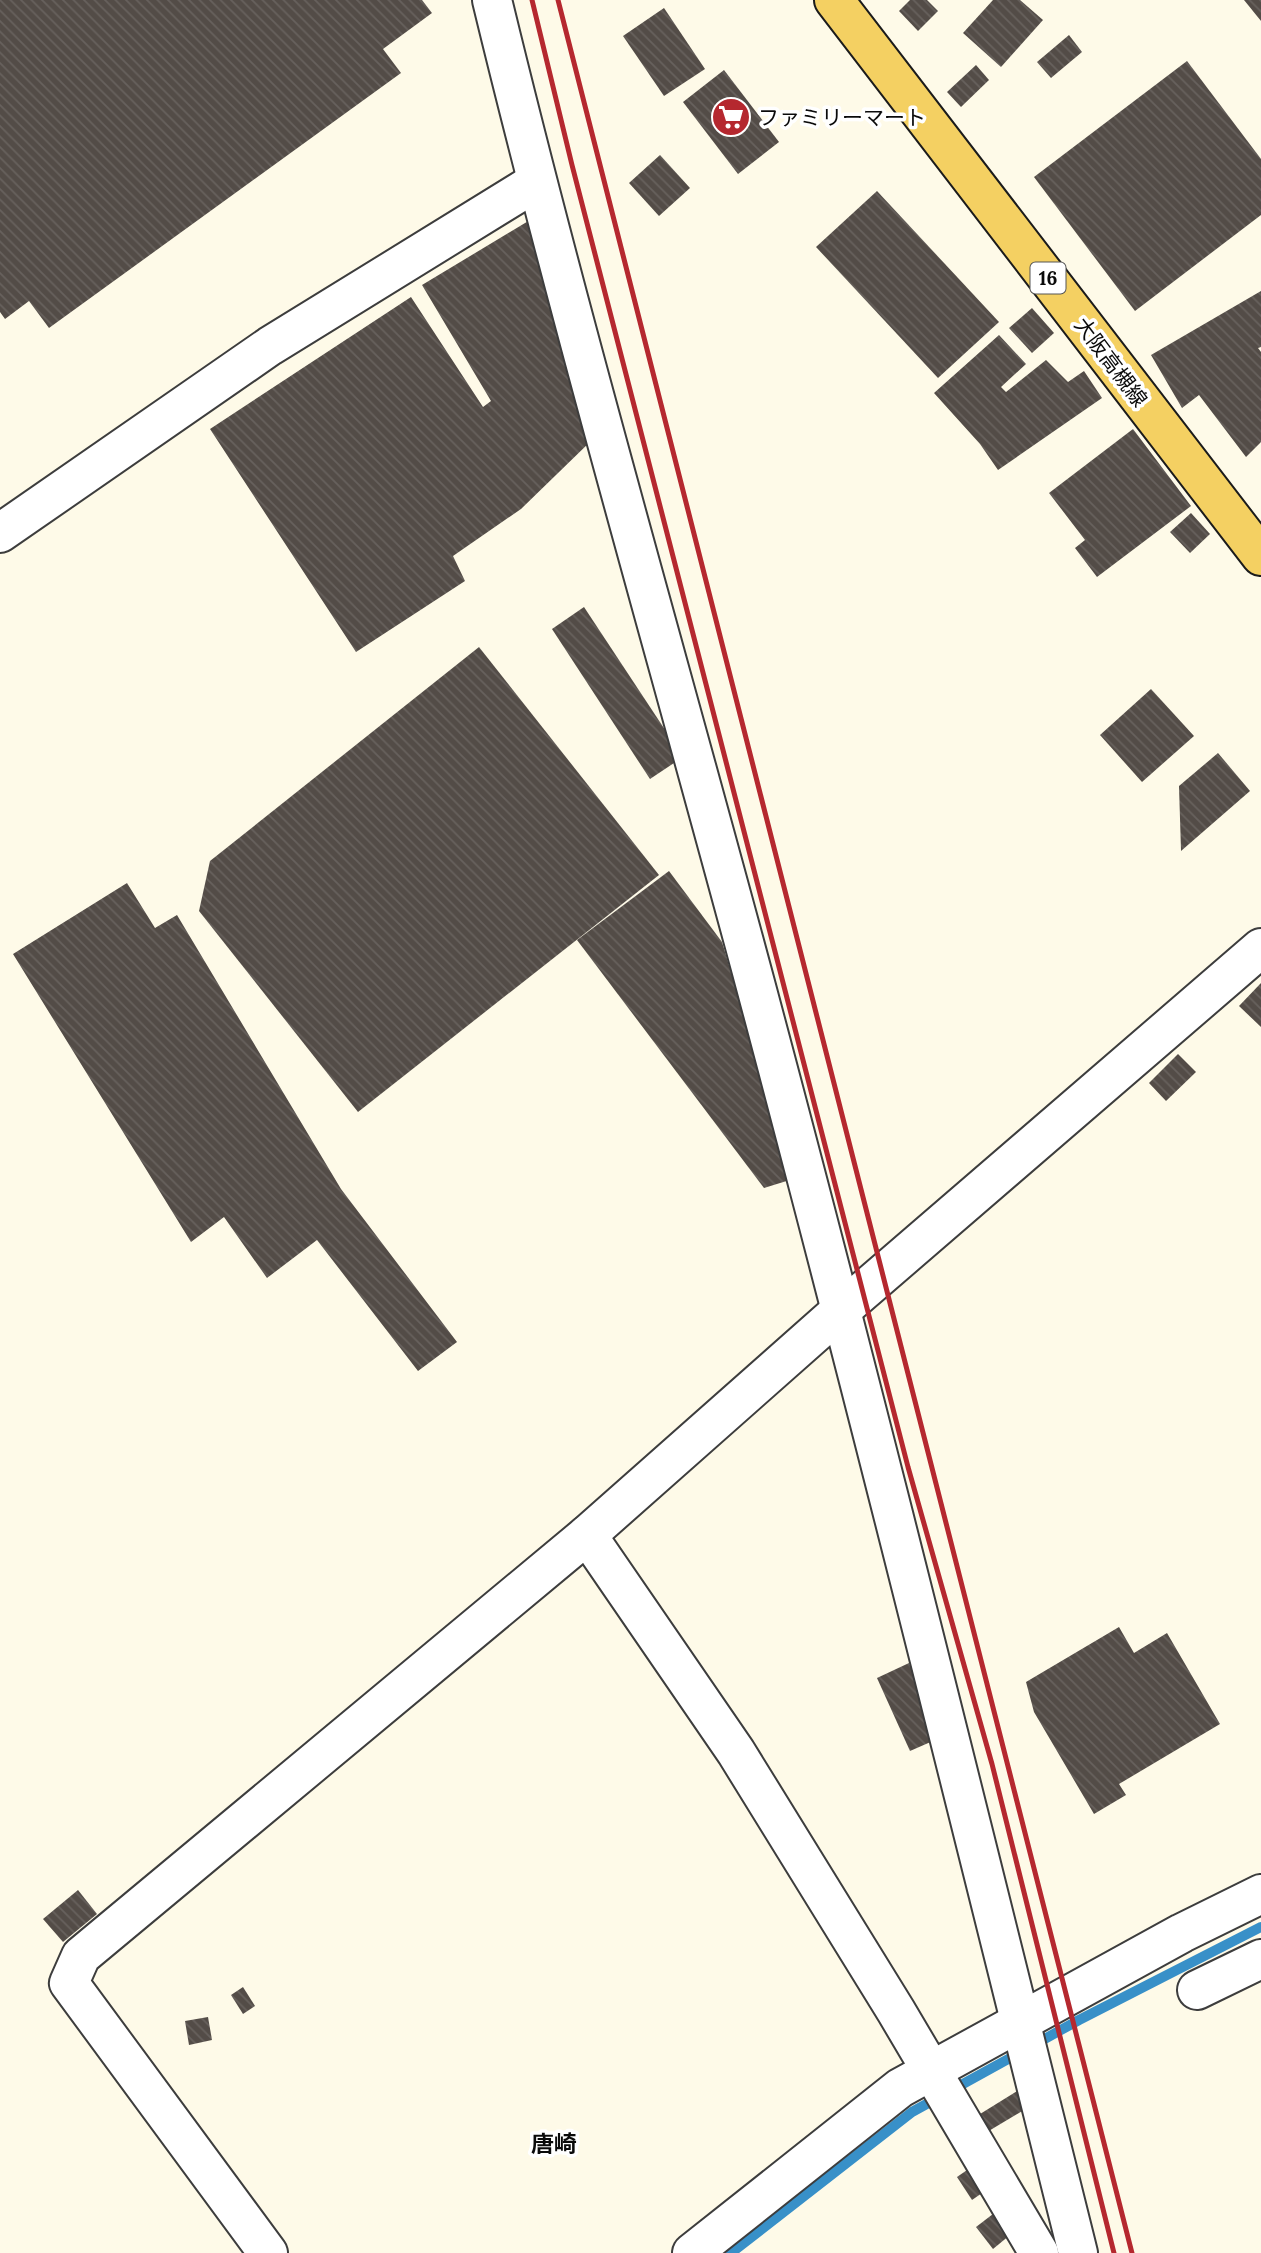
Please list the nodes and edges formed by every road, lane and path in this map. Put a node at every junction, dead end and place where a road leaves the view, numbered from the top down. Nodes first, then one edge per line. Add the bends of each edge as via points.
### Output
1 (492, 0) edge
2 (834, 0) edge
3 (536, 181) junction
4 (0, 533) edge
5 (1261, 556) edge
6 (1261, 948) edge
7 (840, 1311) junction
8 (587, 1535) junction
9 (1261, 1894) edge
10 (1221, 1957) edge
11 (1021, 2022) junction
12 (932, 2071) junction
13 (268, 2253) edge
14 (692, 2253) edge
15 (1038, 2253) edge
16 (1078, 2253) edge

1 - 3 street
2 - 5 main road, 大阪高槻線 / 16
3 - 4 street via 270,346
3 - 7 street
6 - 7 street
7 - 8 street
7 - 11 street
8 - 12 street via 736,1752
8 - 13 street via 80,1956 69,1983
9 - 10 street
10 - 11 street
11 - 12 street
11 - 16 street
12 - 14 street via 900,2088
12 - 15 street

